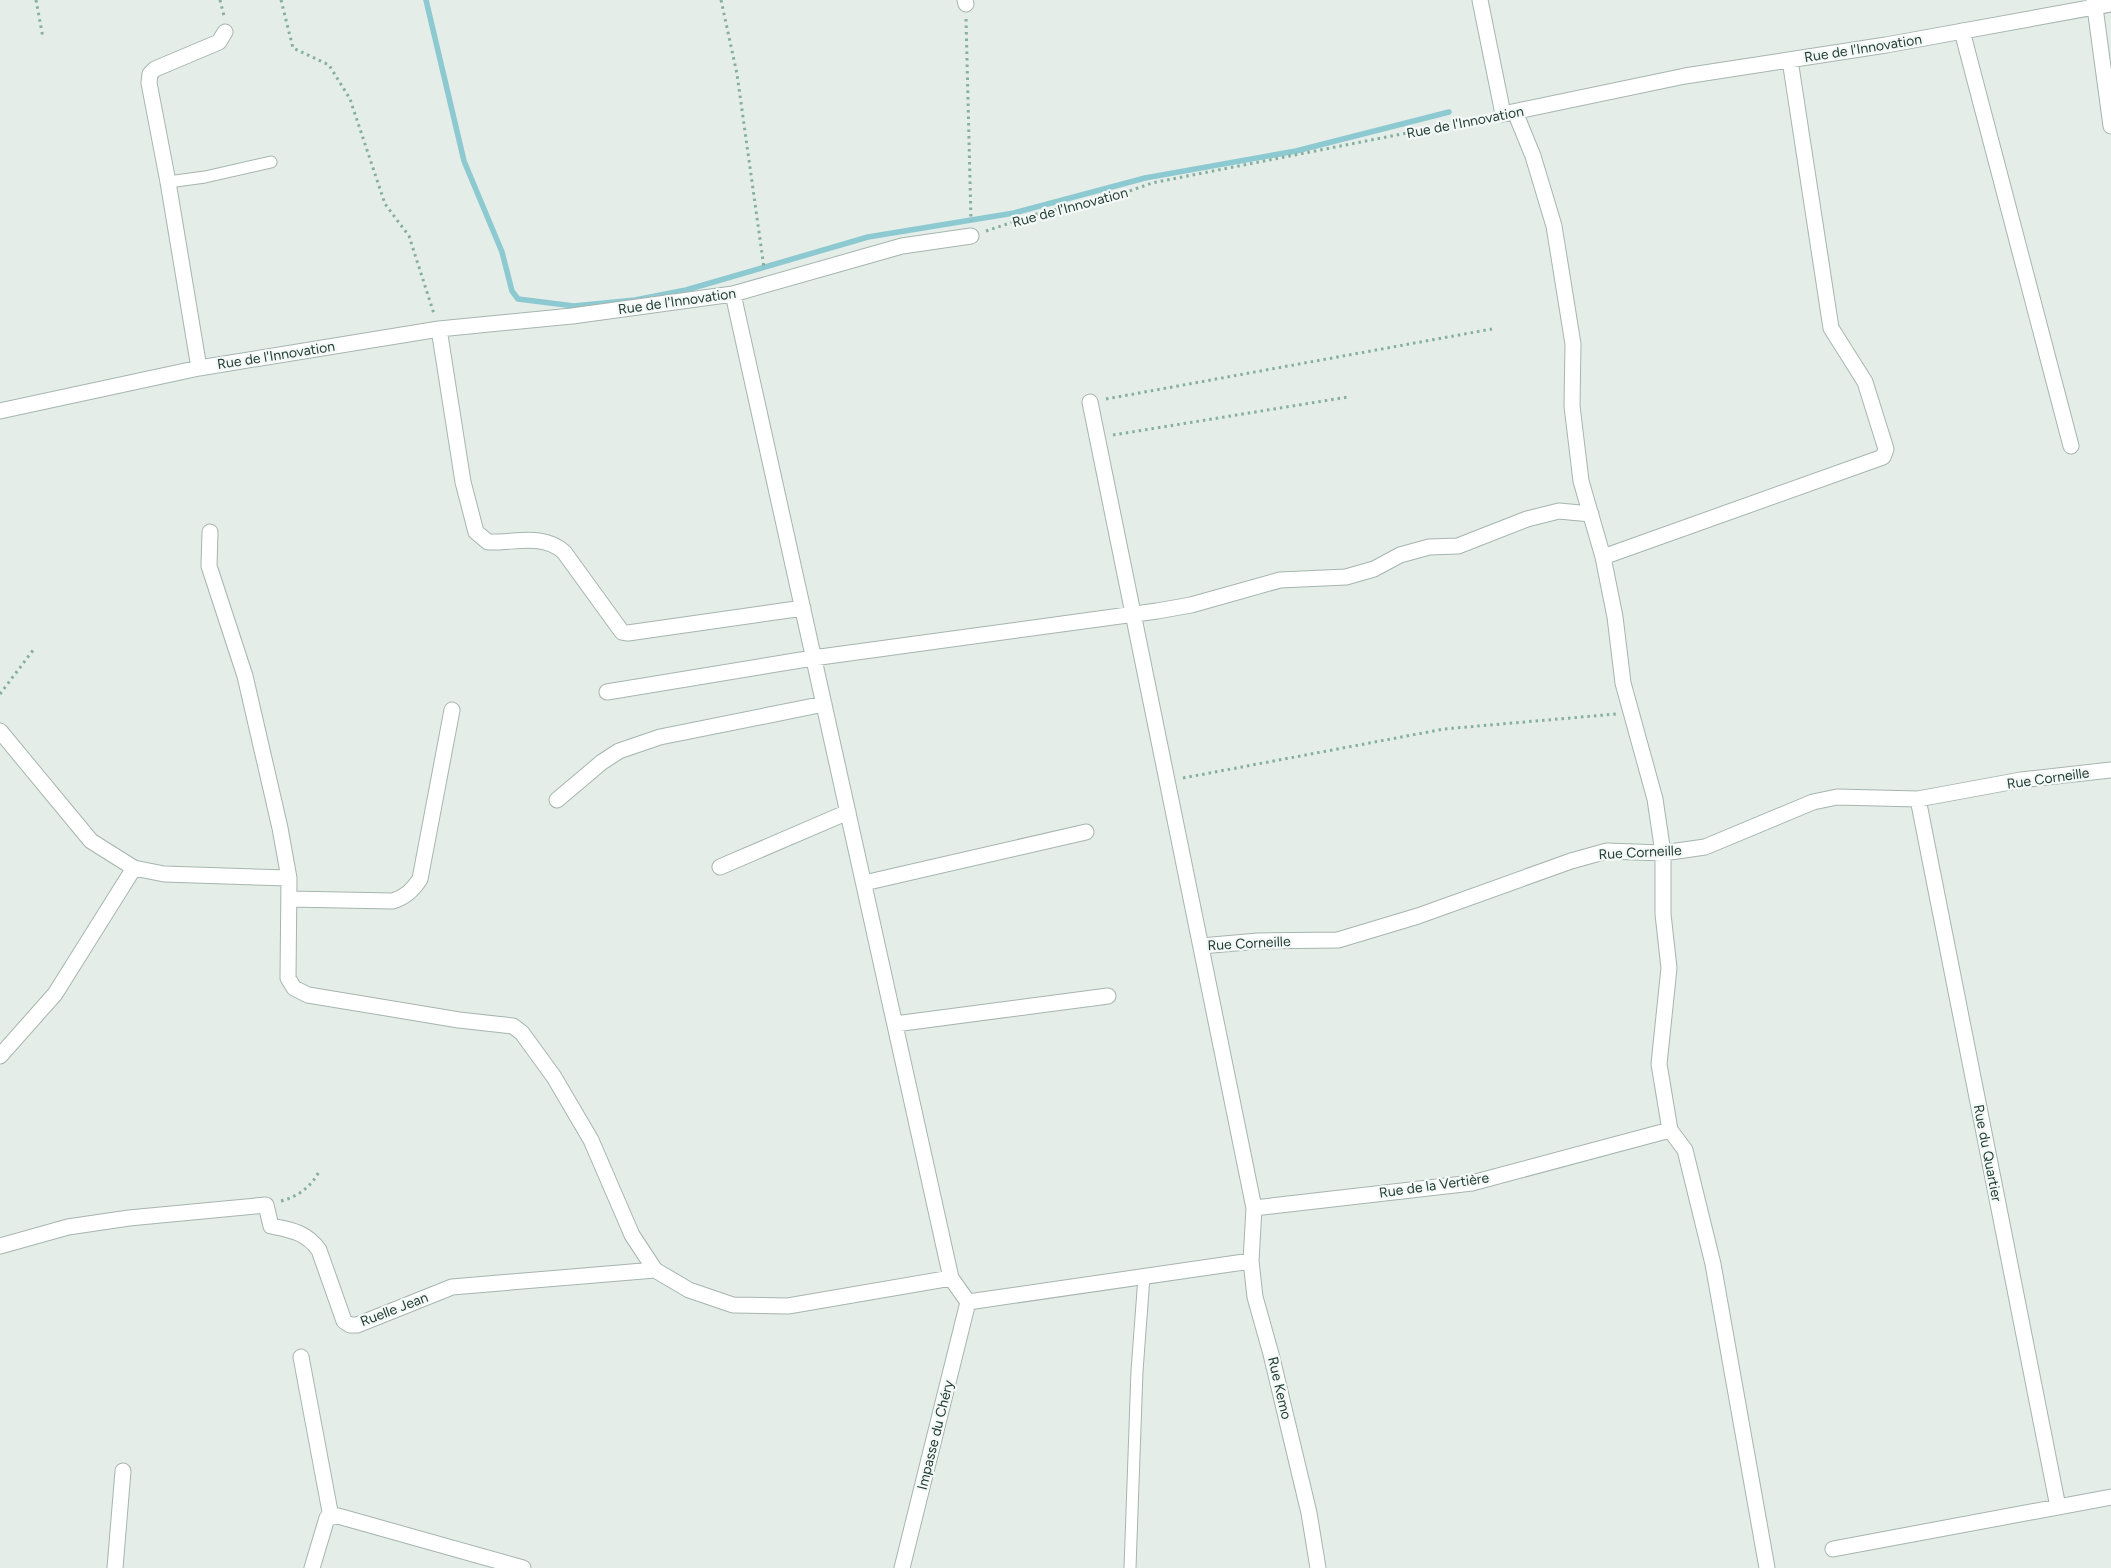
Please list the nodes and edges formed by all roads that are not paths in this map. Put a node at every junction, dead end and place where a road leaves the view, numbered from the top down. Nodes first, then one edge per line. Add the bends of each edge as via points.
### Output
1 (1480, 0) edge
2 (2095, 3) edge
3 (2111, 4) edge
4 (1962, 31) junction
5 (225, 32) dead end
6 (1790, 60) junction
7 (1509, 113) junction
8 (2111, 126) edge
9 (271, 162) dead end
10 (168, 182) junction
11 (971, 236) road end
12 (733, 294) junction
13 (439, 328) junction
14 (199, 368) junction
15 (1090, 402) road end
16 (0, 411) edge
17 (2070, 446) dead end
18 (1591, 514) junction
19 (210, 532) dead end
20 (1604, 557) junction
21 (803, 608) junction
22 (1132, 614) junction
23 (813, 658) junction
24 (607, 692) dead end
25 (824, 704) junction
26 (452, 710) dead end
27 (0, 730) edge
28 (2111, 770) edge
29 (1918, 799) junction
30 (557, 800) dead end
31 (848, 812) junction
32 (1086, 832) dead end
33 (1662, 853) junction
34 (720, 867) dead end
35 (134, 868) junction
36 (289, 878) junction
37 (864, 884) junction
38 (289, 899) junction
39 (1201, 946) junction
40 (1108, 996) dead end
41 (895, 1024) junction
42 (0, 1056) edge
43 (1670, 1130) junction
44 (1254, 1208) junction
45 (0, 1246) edge
46 (1251, 1261) junction
47 (655, 1270) junction
48 (1144, 1277) junction
49 (951, 1278) junction
50 (968, 1302) junction
51 (301, 1357) dead end
52 (123, 1471) dead end
53 (2111, 1497) edge
54 (2058, 1507) junction
55 (327, 1521) junction
56 (1833, 1549) dead end
57 (115, 1568) edge
58 (312, 1568) edge
59 (523, 1568) edge
60 (902, 1568) edge
61 (1130, 1568) edge
62 (1318, 1568) edge
63 (1767, 1568) edge

1 - 7 street
2 - 3 street, Rue de l'Innovation
2 - 4 street, Rue de l'Innovation
2 - 8 street
4 - 6 street, Rue de l'Innovation
4 - 17 street
5 - 10 street via 219,42 150,74
6 - 7 street, Rue de l'Innovation via 1684,76
6 - 20 street via 1831,328 1865,382 1885,454
7 - 18 street via 1532,156 1557,245 1573,344 1572,406 1581,481
9 - 10 lane via 205,178
10 - 14 street
11 - 12 street, Rue de l'Innovation via 902,246
12 - 13 street, Rue de l'Innovation via 572,316
12 - 21 street
13 - 14 street, Rue de l'Innovation
13 - 21 street via 463,482 476,532 488,542 540,540 554,543 622,632
14 - 16 street, Rue de l'Innovation
15 - 22 street, Rue Kemo
18 - 20 street
18 - 22 street via 1559,511 1458,546 1429,547 1400,555 1374,569 1346,577 1280,580 1191,605
19 - 36 street via 209,566 245,676
20 - 33 street via 1623,683 1655,799
21 - 23 street
22 - 23 street
22 - 39 street, Rue Kemo
23 - 24 street
23 - 25 street
25 - 30 street via 660,736 620,751 602,762
25 - 31 street
26 - 38 street via 420,880 414,889 393,901
27 - 35 street via 91,841
28 - 29 street, Rue Corneille via 2021,780
29 - 33 street, Rue Corneille via 1837,797 1813,802 1705,847
29 - 54 street, Rue du Quartier
31 - 34 street
31 - 37 street
32 - 37 street
33 - 39 street, Rue Corneille via 1607,851 1571,860 1418,916 1338,940
33 - 43 street via 1663,914 1669,968 1659,1064
35 - 36 street via 164,874
35 - 42 street via 55,994
36 - 38 street
37 - 41 street
38 - 47 street via 288,978 294,988 317,997 513,1026 522,1033 554,1077 590,1140 632,1235
39 - 44 street, Rue Kemo
40 - 41 street
41 - 49 street
43 - 44 street, Rue de la Vertière via 1472,1183
43 - 63 street via 1685,1150 1711,1255
44 - 46 street, Rue Kemo
45 - 47 street, Ruelle Jean via 76,1226 266,1205 271,1226 301,1232 315,1245 344,1321 350,1325 452,1287
46 - 48 street
46 - 62 street, Rue Kemo via 1255,1297 1272,1354 1307,1504
47 - 49 street via 689,1290 733,1304 788,1306
48 - 50 street
48 - 61 lane
49 - 50 street
50 - 60 street, Impasse du Chéry
51 - 55 street
52 - 57 street
53 - 54 street
54 - 56 street
55 - 58 street
55 - 59 street via 338,1516

